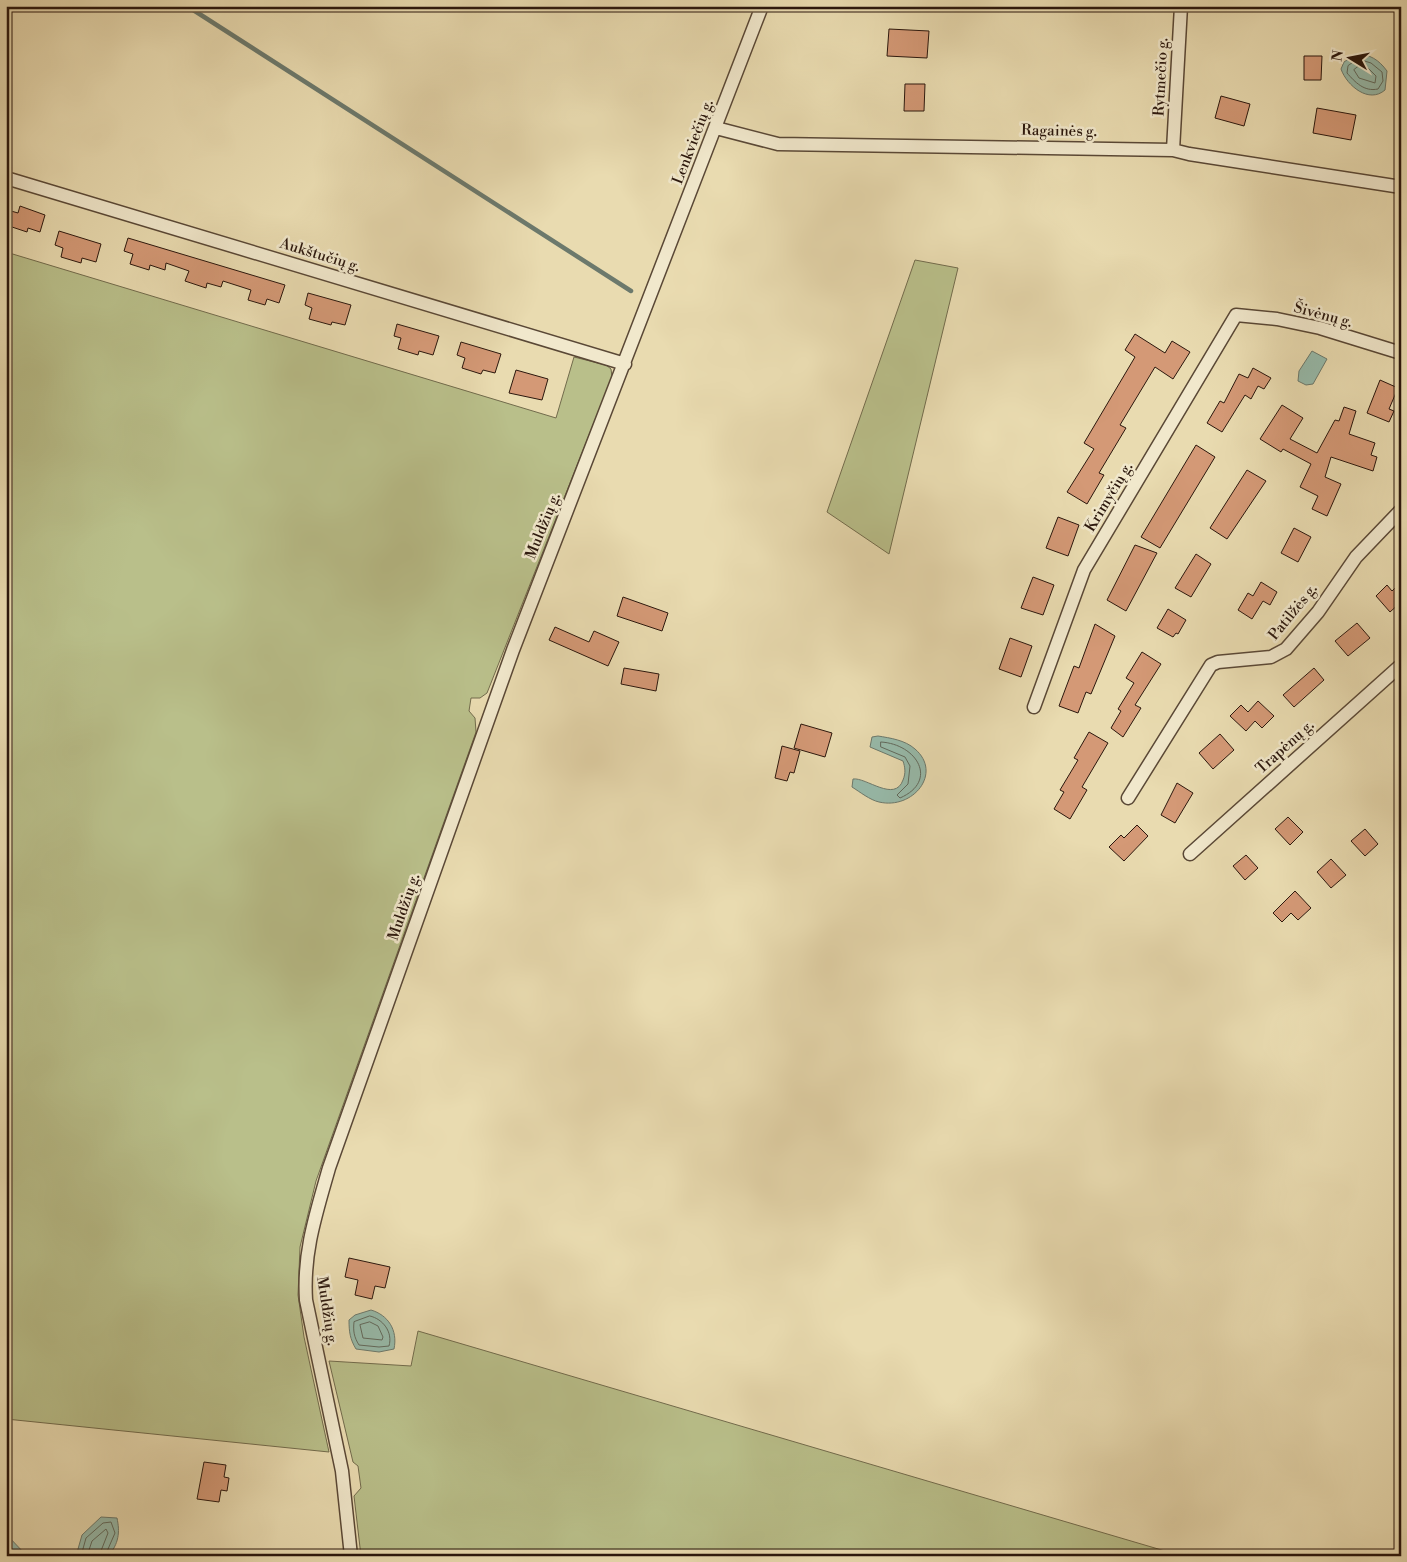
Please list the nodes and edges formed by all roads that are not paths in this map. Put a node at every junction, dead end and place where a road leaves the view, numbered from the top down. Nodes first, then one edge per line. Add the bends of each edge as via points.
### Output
1 (762, 6) edge
2 (1181, 6) edge
3 (716, 128) junction
4 (1173, 150) junction
5 (6, 178) edge
6 (1401, 187) edge
7 (654, 289) joint
8 (1236, 315) joint
9 (1401, 353) edge
10 (625, 364) junction
11 (1401, 510) edge
12 (1401, 665) edge
13 (1034, 707) dead end
14 (1128, 798) dead end
15 (1190, 854) dead end
16 (351, 1556) edge

1 - 3 street, Lenkviečių g.
2 - 4 street, Rytmečio g.
3 - 4 street, Ragainės g. via 778,144
3 - 7 street, Lenkviečių g.
4 - 6 street, Ragainės g.
5 - 10 street, Aukštučių g.
7 - 10 street, Muldžių g.
8 - 9 street, Šivėnų g. via 1320,328
8 - 13 street, Krimyčių g. via 1084,570
10 - 16 street, Muldžių g. via 494,702 329,1168 308,1243 304,1274 306,1300 342,1471
11 - 14 street, Patilžės g. via 1356,557 1318,612 1286,649 1271,657 1211,665
12 - 15 street, Trapėnų g.

